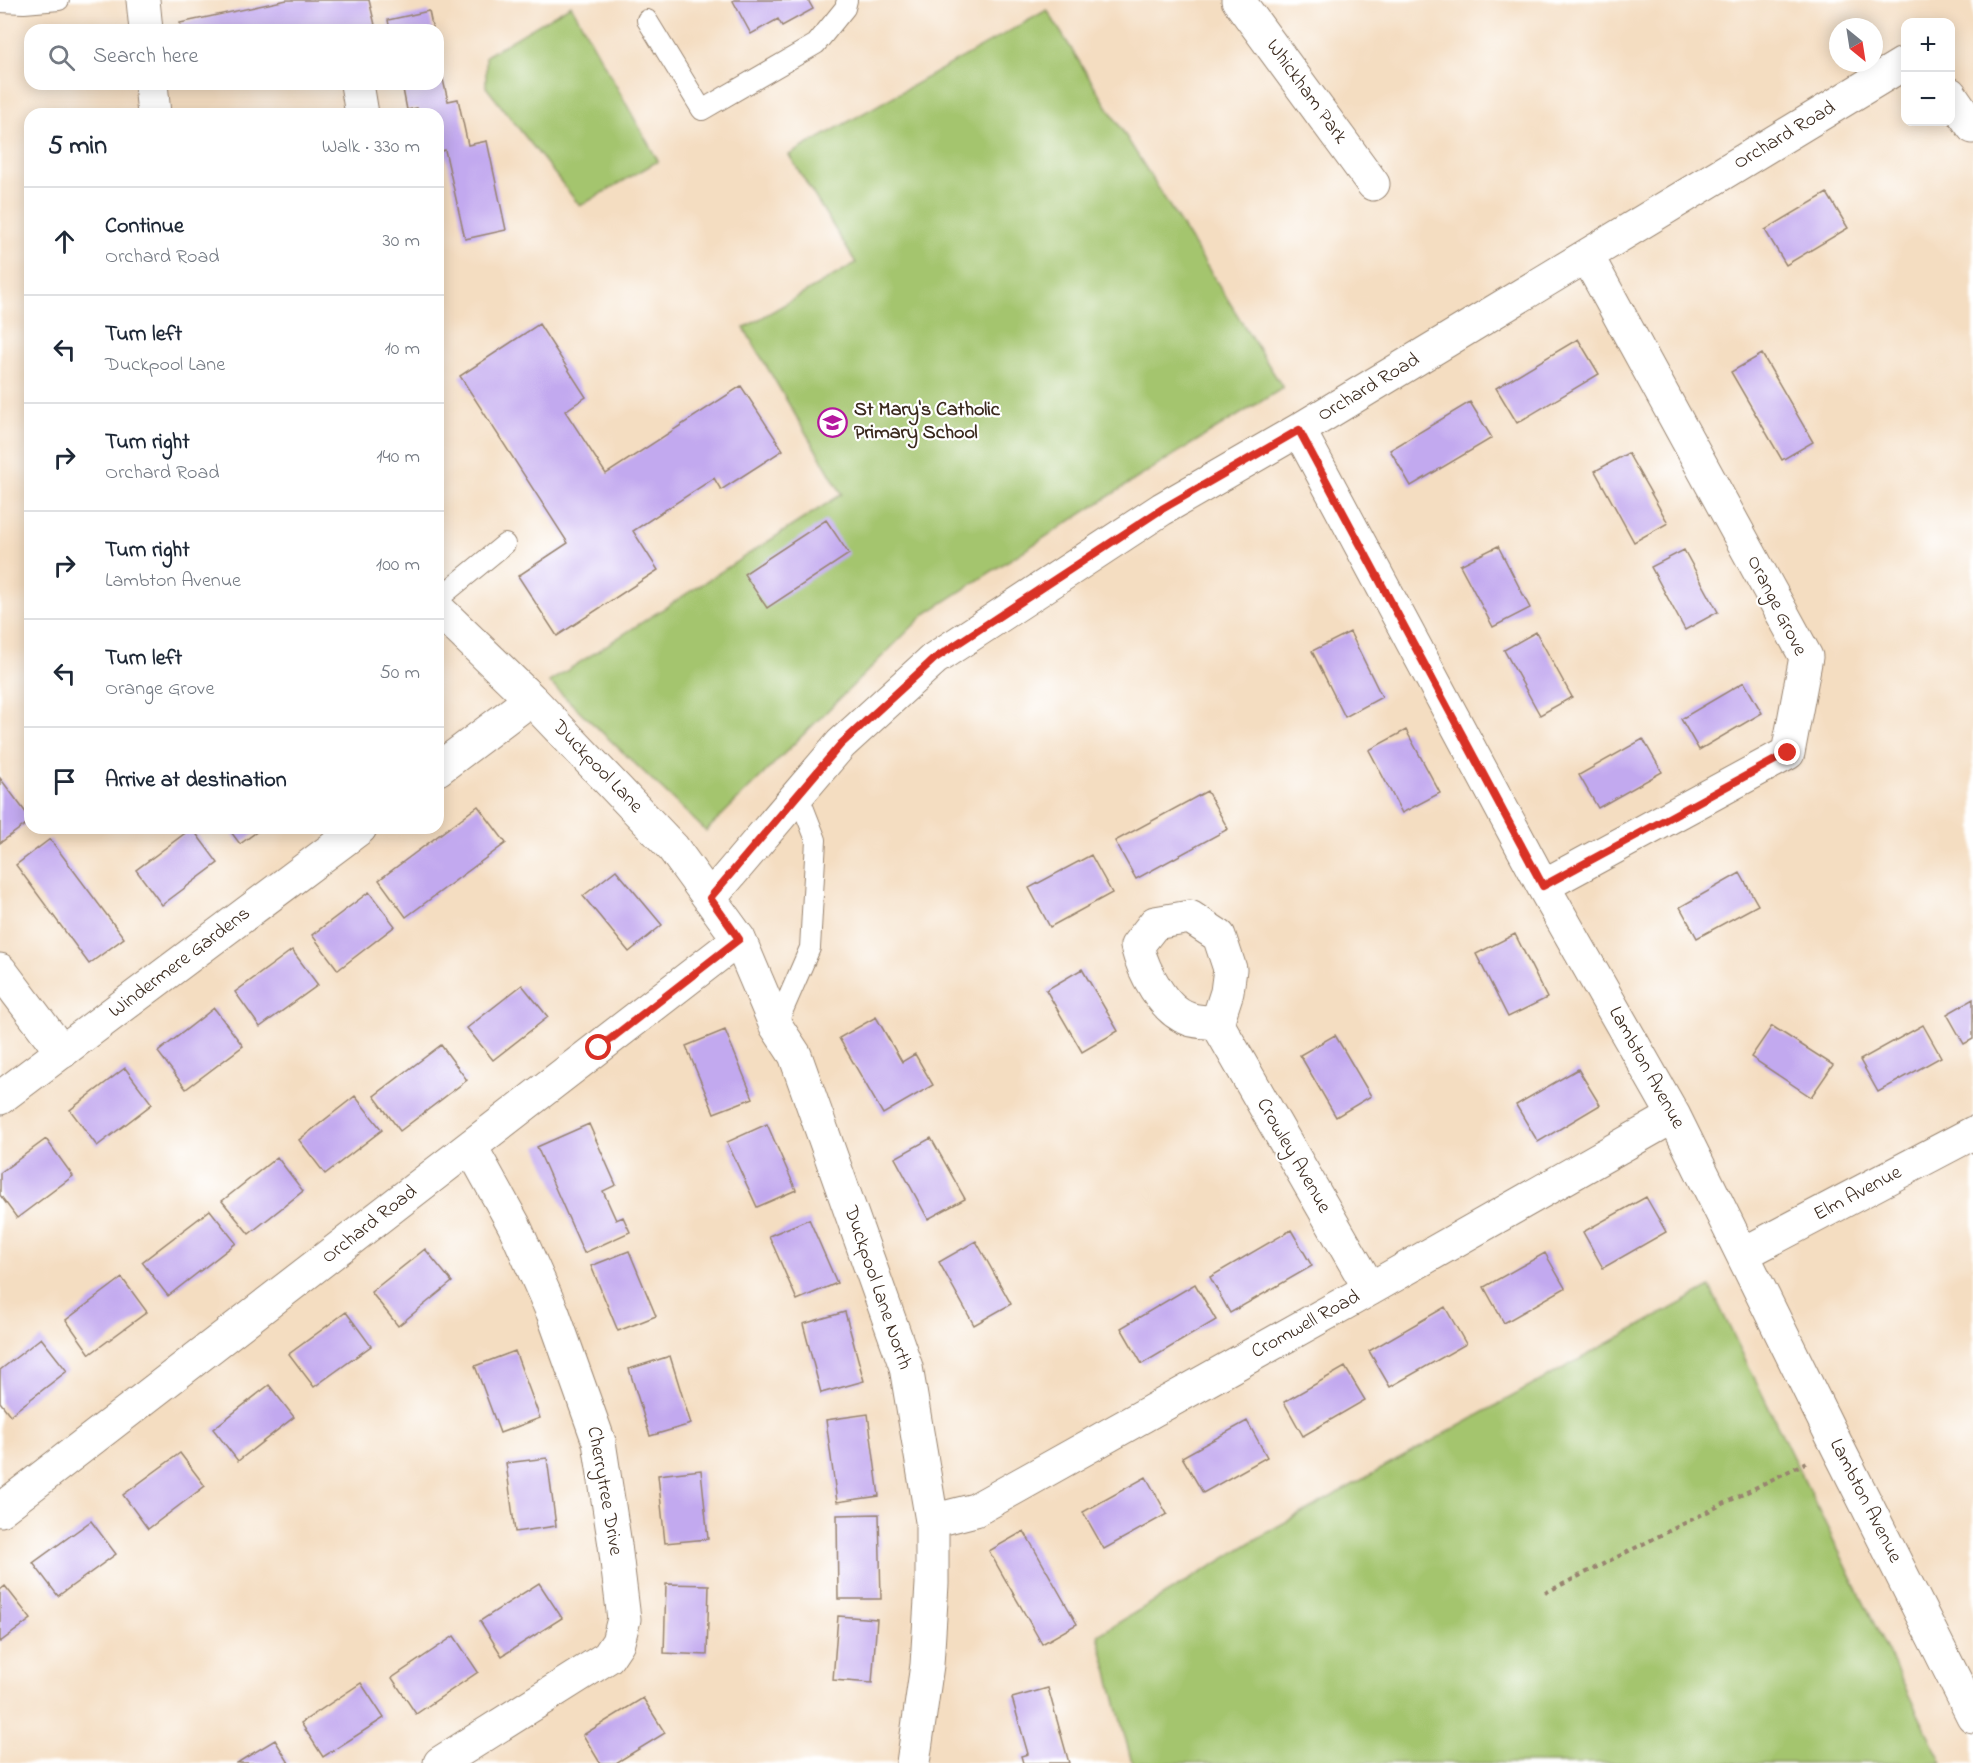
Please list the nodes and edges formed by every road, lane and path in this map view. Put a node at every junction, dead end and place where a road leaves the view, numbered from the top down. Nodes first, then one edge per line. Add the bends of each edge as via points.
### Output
1 (59, 0) edge
2 (143, 0) edge
3 (847, 0) edge
4 (1238, 0) edge
5 (0, 2) edge
6 (647, 20) dead end
7 (145, 24) edge
8 (1901, 67) edge
9 (152, 90) edge
10 (358, 90) edge
11 (1955, 101) edge
12 (153, 108) edge
13 (361, 108) edge
14 (1973, 127) edge
15 (1373, 184) dead end
16 (1587, 256) junction
17 (1299, 430) junction
18 (505, 544) dead end
19 (444, 594) edge
20 (444, 615) edge
21 (531, 699) junction
22 (444, 764) edge
23 (798, 794) junction
24 (352, 834) edge
25 (1543, 886) junction
26 (710, 898) junction
27 (739, 939) junction
28 (0, 970) edge
29 (1217, 1023) dead end
30 (777, 1026) junction
31 (62, 1052) junction
32 (0, 1098) edge
33 (1674, 1116) junction
34 (1973, 1133) edge
35 (471, 1147) junction
36 (1743, 1254) junction
37 (1370, 1289) junction
38 (1837, 1446) junction
39 (0, 1510) edge
40 (932, 1521) junction
41 (1545, 1593) dead end
42 (1973, 1716) edge
43 (440, 1763) edge
44 (913, 1763) edge

1 - 5 lane
2 - 7 street
3 - 6 lane via 816,44 702,110
4 - 15 street, Whickham Park
8 - 16 street, Orchard Road
9 - 12 street
10 - 13 street
11 - 14 street
16 - 17 street, Orchard Road
16 - 25 street, Orange Grove via 1806,657 1788,753
17 - 23 street, Orchard Road via 1162,509 934,659 841,744
17 - 25 street, Lambton Avenue
18 - 19 lane
20 - 21 street, Duckpool Lane
21 - 22 street
21 - 26 street, Duckpool Lane via 673,848
23 - 26 street, Orchard Road
23 - 30 lane via 816,840 810,948
24 - 31 street, Windermere Gardens
25 - 33 street, Lambton Avenue
26 - 27 street, Duckpool Lane
27 - 30 street, Duckpool Lane North
27 - 35 street, Orchard Road
28 - 31 street
29 - 37 street, Crowley Avenue
30 - 40 street, Duckpool Lane North via 795,1055 906,1367
31 - 32 street, Windermere Gardens
33 - 36 street, Lambton Avenue
33 - 37 street, Cromwell Road
34 - 36 street, Elm Avenue
35 - 39 street, Orchard Road
35 - 43 street, Cherrytree Drive via 514,1225 553,1313 600,1442 624,1619 618,1642 608,1657
36 - 38 street, Lambton Avenue
37 - 40 street, Cromwell Road via 975,1510
38 - 41 path
38 - 42 street, Lambton Avenue
40 - 44 street, Duckpool Lane North via 927,1665

